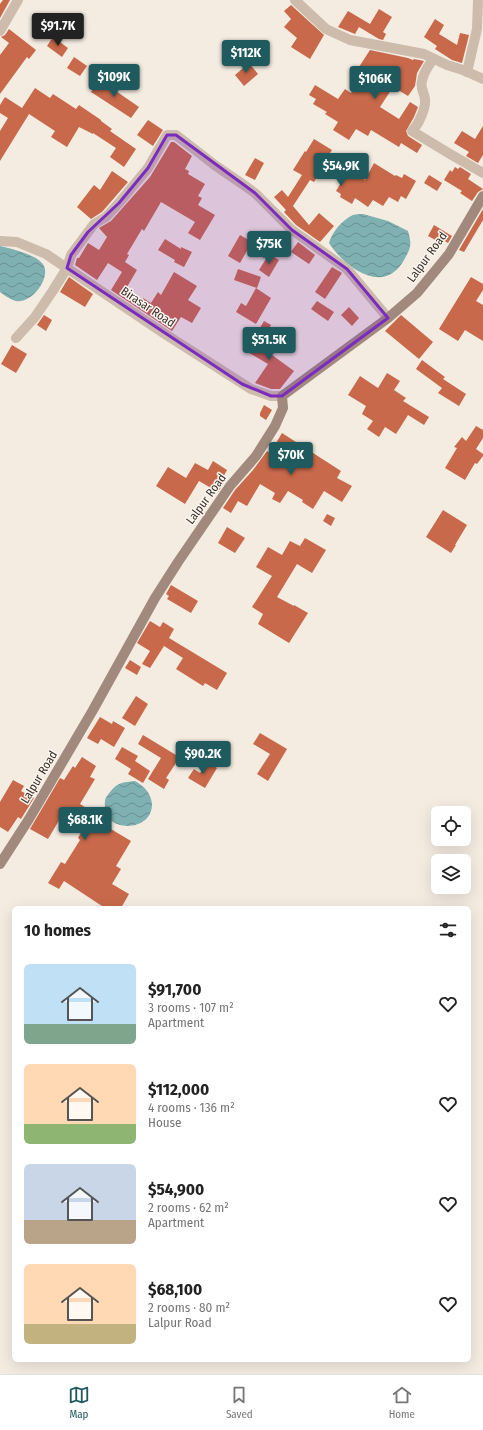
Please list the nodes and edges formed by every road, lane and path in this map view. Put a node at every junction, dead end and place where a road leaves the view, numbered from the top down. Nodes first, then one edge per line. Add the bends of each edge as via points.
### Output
1 (18, 0) edge
2 (295, 0) edge
3 (478, 0) edge
4 (0, 31) edge
5 (433, 59) junction
6 (467, 72) junction
7 (483, 79) edge
8 (483, 173) edge
9 (483, 196) edge
10 (0, 240) edge
11 (66, 268) junction
12 (388, 318) junction
13 (16, 338) dead end
14 (282, 396) junction
15 (0, 864) edge

1 - 4 street
2 - 5 street via 326,29 350,40 412,51
3 - 6 street via 477,29
5 - 6 street
5 - 8 street via 422,79 424,106 412,130
6 - 7 street
9 - 12 main road, Lalpur Road via 449,254 417,293
10 - 11 street, Birasar Road via 17,242 32,248
11 - 12 street via 71,254 94,224 106,217 119,204 148,168 167,136 176,135 255,194 292,230 347,269
11 - 13 street via 35,317
11 - 14 street, Birasar Road via 251,390 271,396
12 - 14 main road, Lalpur Road
14 - 15 main road, Lalpur Road via 283,408 275,426 170,574 93,710

